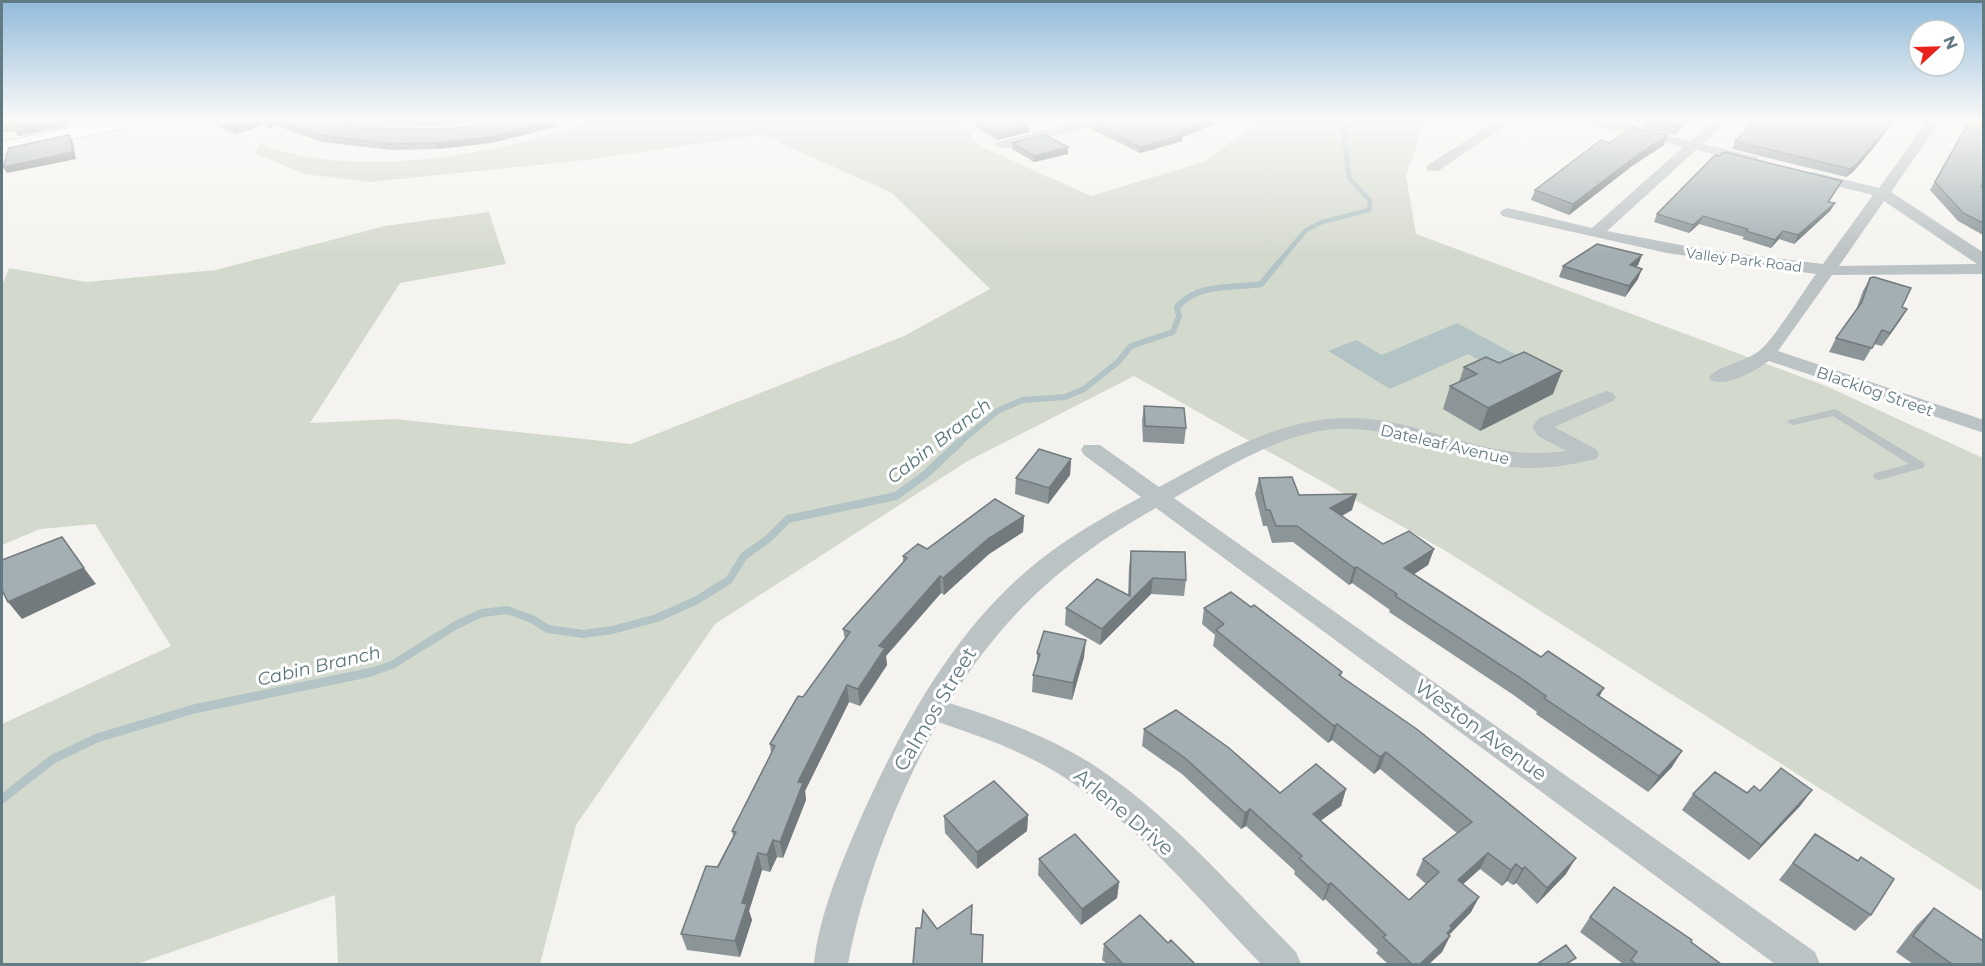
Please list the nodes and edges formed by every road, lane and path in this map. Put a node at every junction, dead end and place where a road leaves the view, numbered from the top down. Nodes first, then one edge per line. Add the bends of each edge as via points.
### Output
1 (1438, 165) edge
2 (1673, 165) edge
3 (1902, 165) edge
4 (1433, 168) dead end
5 (1794, 171) edge
6 (1882, 193) junction
7 (1508, 213) dead end
8 (1595, 234) junction
9 (1983, 261) edge
10 (1983, 269) edge
11 (1830, 270) junction
12 (1767, 354) junction
13 (1719, 377) dead end
14 (1606, 397) dead end
15 (1792, 422) dead end
16 (1983, 427) edge
17 (1092, 450) dead end
18 (1879, 476) dead end
19 (1158, 497) junction
20 (932, 708) junction
21 (831, 964) edge
22 (1284, 964) edge
23 (1803, 964) edge

1 - 4 street
2 - 8 street
3 - 6 street
5 - 6 street
6 - 9 street
6 - 11 street
7 - 8 street, Valley Park Road
8 - 11 street, Valley Park Road via 1689,253
10 - 11 street, Valley Park Road
11 - 12 street
12 - 13 street
12 - 16 street, Blacklog Street
14 - 19 street, Dateleaf Avenue via 1559,414 1543,427 1545,432 1588,454 1554,460 1508,460 1393,429 1337,423 1264,442
15 - 18 lane via 1835,412 1920,465
17 - 19 street, Weston Avenue
19 - 20 street, Calmos Street via 1061,557 1009,603 970,647
19 - 23 street, Weston Avenue
20 - 21 street, Calmos Street via 910,745 873,828 839,922
20 - 22 street, Arlene Drive via 1005,733 1051,755 1101,787 1153,831

